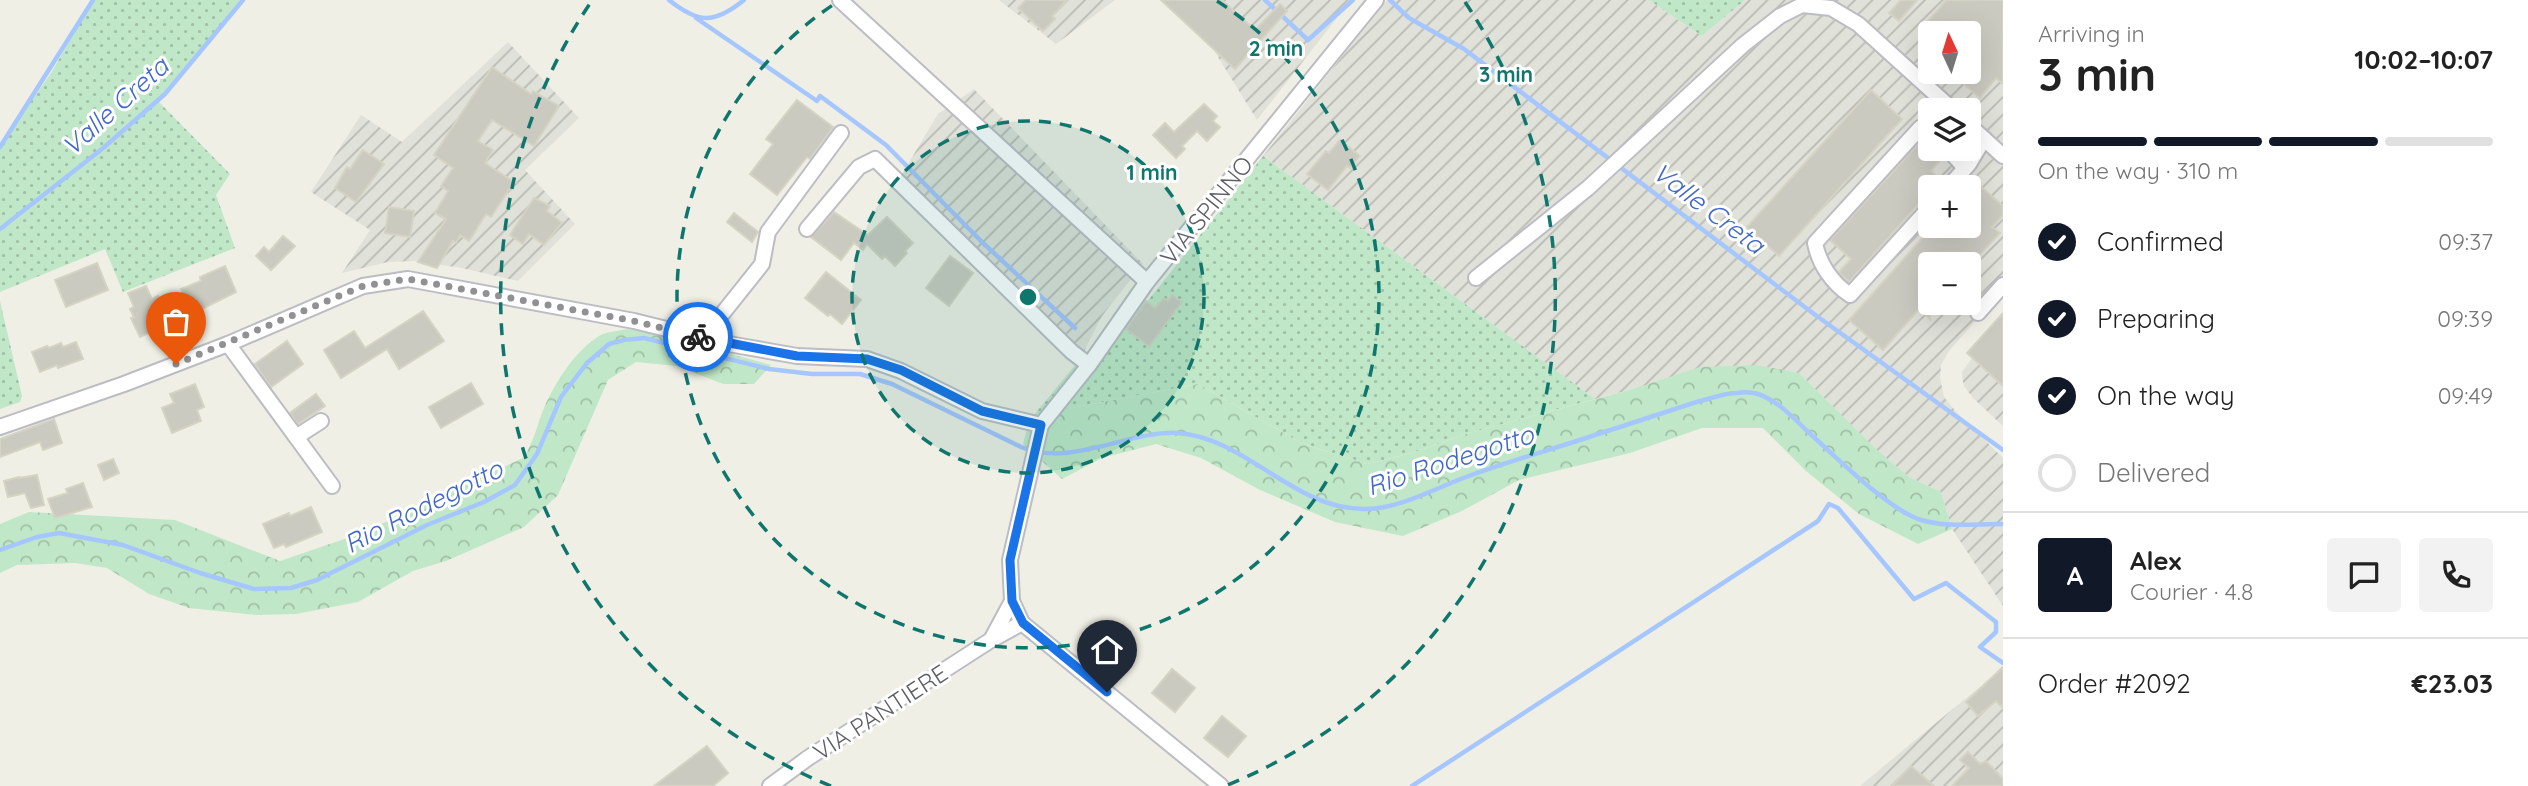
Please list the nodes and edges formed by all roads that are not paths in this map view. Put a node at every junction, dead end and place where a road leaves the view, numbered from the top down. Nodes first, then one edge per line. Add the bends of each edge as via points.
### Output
1 (839, 0) edge
2 (1376, 0) edge
3 (1799, 2) edge
4 (1940, 98) edge
5 (1918, 130) edge
6 (841, 133) dead end
7 (1981, 136) edge
8 (1984, 139) junction
9 (2003, 156) edge
10 (1959, 161) edge
11 (1965, 168) junction
12 (1959, 175) edge
13 (1918, 220) edge
14 (807, 229) dead end
15 (1476, 278) dead end
16 (1147, 282) junction
17 (2003, 285) edge
18 (1981, 310) edge
19 (703, 338) junction
20 (228, 344) junction
21 (1089, 365) junction
22 (321, 421) dead end
23 (1041, 425) junction
24 (0, 427) edge
25 (296, 437) junction
26 (332, 486) dead end
27 (1012, 601) junction
28 (1023, 623) junction
29 (991, 640) junction
30 (770, 786) edge
31 (1221, 786) edge

1 - 16 street
2 - 16 street, VIA SPINNO
3 - 4 street via 1831,8 1858,24
3 - 15 street via 1743,45 1603,175
5 - 13 street via 1815,243 1817,255 1836,286 1850,295
6 - 19 street via 768,232 762,264
7 - 8 street
8 - 9 street
8 - 11 street
10 - 11 street
11 - 12 street
14 - 21 street via 859,167 875,159
16 - 21 street, VIA SPINNO
17 - 18 street
19 - 20 street via 408,279 363,286
19 - 23 street via 797,356 867,359 901,370 982,411
20 - 24 street
20 - 25 street
21 - 23 street, VIA SPINNO
22 - 25 street
23 - 27 street via 1010,560
25 - 26 street
27 - 28 street
27 - 29 street, VIA PANTIERE
28 - 29 street, VIA PANTIERE
28 - 31 street
29 - 30 street, VIA PANTIERE

